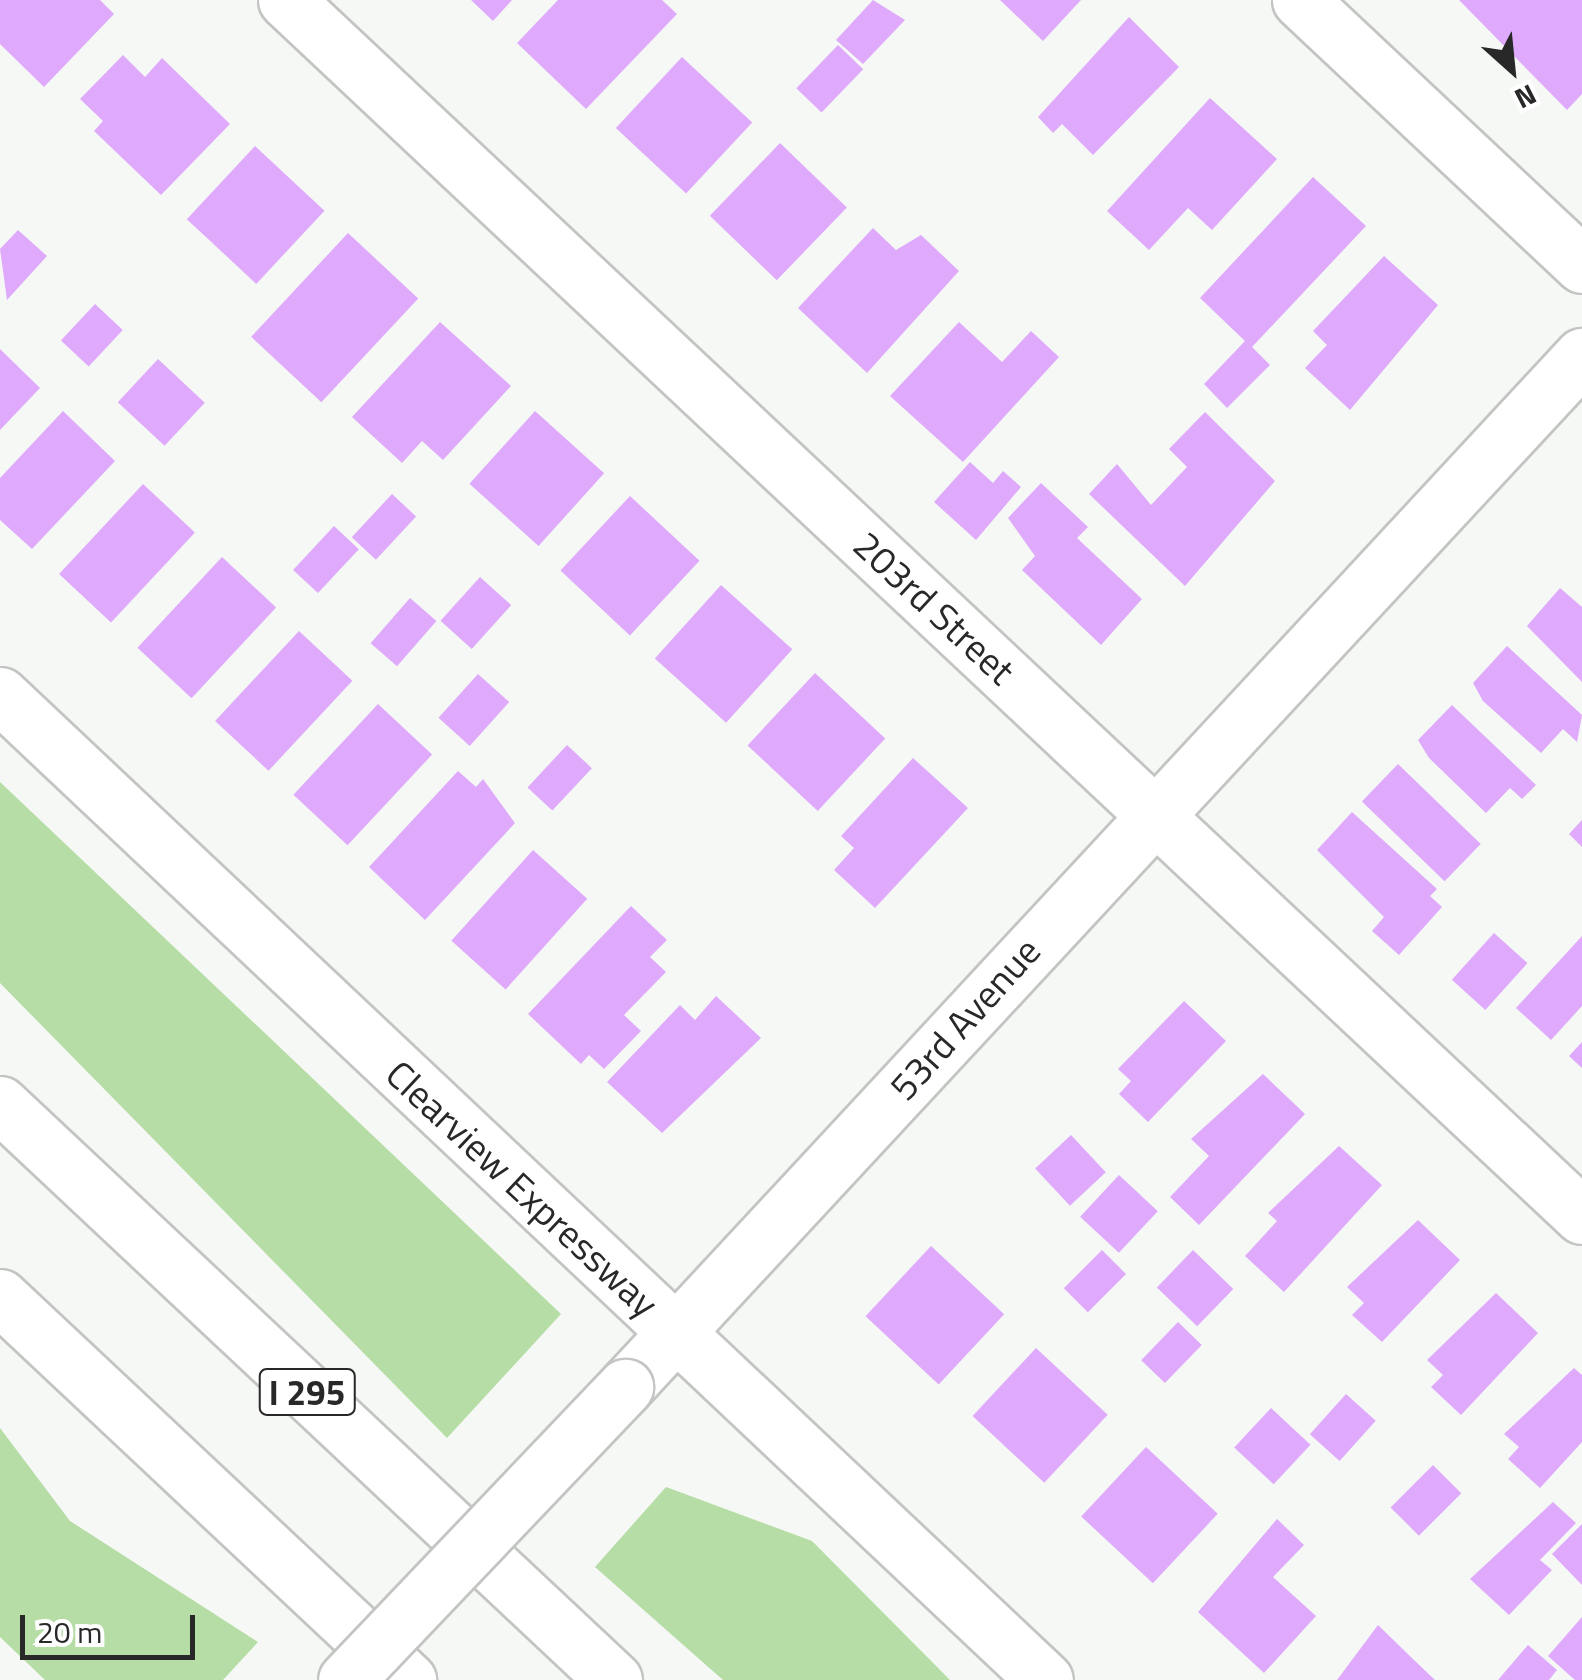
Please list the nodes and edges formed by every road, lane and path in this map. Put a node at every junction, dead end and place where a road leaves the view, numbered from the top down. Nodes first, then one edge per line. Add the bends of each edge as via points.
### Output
1 (286, 0) edge
2 (1300, 0) edge
3 (1582, 265) edge
4 (1582, 356) edge
5 (0, 695) edge
6 (1153, 814) junction
7 (0, 1104) edge
8 (1582, 1216) edge
9 (0, 1297) edge
10 (677, 1336) junction
11 (346, 1680) edge
12 (408, 1680) edge
13 (614, 1680) edge
14 (1045, 1680) edge

1 - 6 main road, 203rd Street
2 - 3 main road
4 - 6 main road, 53rd Avenue
5 - 10 main road, Clearview Expressway
6 - 8 main road, 203rd Street
6 - 10 main road, 53rd Avenue
7 - 13 main road, I 295
9 - 12 main road
10 - 11 main road, 53rd Avenue, bridge
10 - 14 main road, Clearview Expressway

